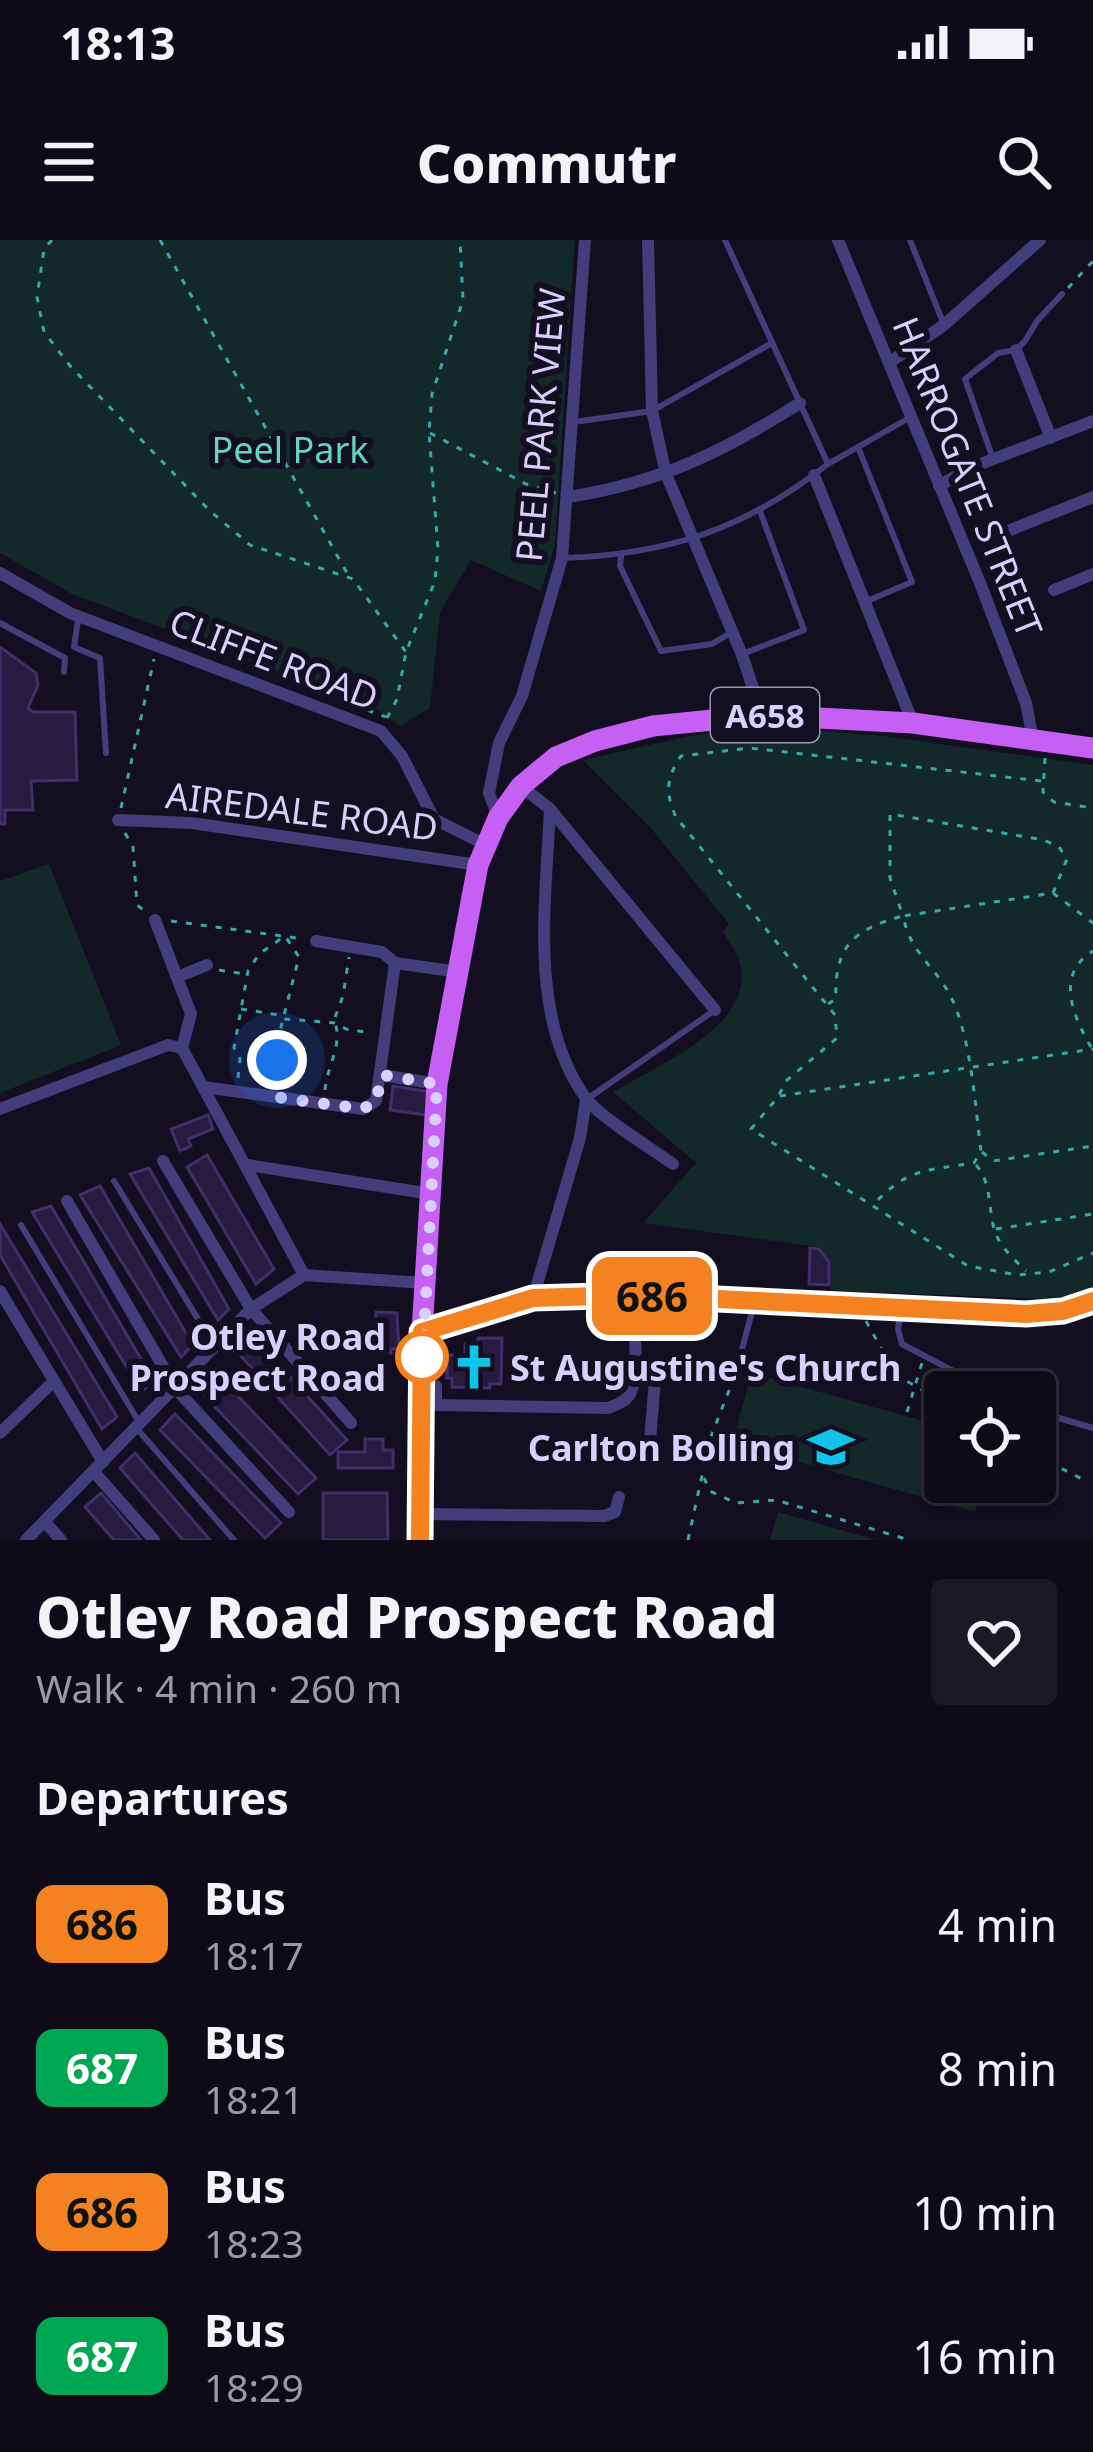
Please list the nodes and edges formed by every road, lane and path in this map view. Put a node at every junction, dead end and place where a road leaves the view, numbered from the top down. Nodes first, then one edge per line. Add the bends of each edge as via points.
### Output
1 (52, 240) edge
2 (160, 240) edge
3 (460, 240) edge
4 (585, 240) edge
5 (648, 240) edge
6 (725, 240) edge
7 (838, 240) edge
8 (910, 240) edge
9 (1040, 240) edge
10 (1093, 261) edge
11 (1062, 294) joint
12 (944, 325) junction
13 (772, 344) junction
14 (1016, 350) junction
15 (890, 362) junction
16 (800, 403) junction
17 (652, 411) junction
18 (912, 416) junction
19 (574, 422) junction
20 (1093, 422) edge
21 (429, 432) junction
22 (1051, 438) junction
23 (858, 446) junction
24 (993, 460) junction
25 (828, 464) junction
26 (666, 474) junction
27 (814, 475) junction
28 (939, 486) junction
29 (568, 497) junction
30 (1093, 497) edge
31 (760, 511) junction
32 (1000, 534) dead end
33 (695, 539) junction
34 (622, 556) junction
35 (562, 558) junction
36 (0, 573) edge
37 (347, 574) junction
38 (1093, 574) edge
39 (1054, 590) dead end
40 (866, 602) junction
41 (79, 616) junction
42 (0, 623) edge
43 (732, 632) junction
44 (156, 646) junction
45 (406, 652) junction
46 (742, 655) junction
47 (64, 672) dead end
48 (281, 678) dead end
49 (762, 715) junction
50 (913, 723) junction
51 (384, 724) junction
52 (1040, 741) junction
53 (1093, 748) edge
54 (106, 754) dead end
55 (1041, 781) junction
56 (521, 786) junction
57 (1093, 808) edge
58 (550, 809) junction
59 (498, 818) junction
60 (118, 820) junction
61 (482, 855) junction
62 (1053, 893) junction
63 (903, 916) junction
64 (155, 920) junction
65 (1093, 923) edge
66 (285, 936) junction
67 (316, 941) joint
68 (350, 946) junction
69 (1093, 951) edge
70 (395, 963) junction
71 (207, 965) joint
72 (461, 973) junction
73 (248, 974) junction
74 (177, 976) junction
75 (827, 1004) junction
76 (239, 1009) junction
77 (715, 1010) joint
78 (285, 1019) junction
79 (336, 1023) junction
80 (386, 1036) junction
81 (182, 1048) junction
82 (1092, 1049) edge
83 (968, 1068) junction
84 (382, 1075) junction
85 (437, 1084) junction
86 (204, 1087) junction
87 (236, 1091) junction
88 (275, 1097) junction
89 (778, 1097) junction
90 (586, 1100) junction
91 (323, 1104) junction
92 (0, 1109) edge
93 (1093, 1146) edge
94 (980, 1151) junction
95 (163, 1161) dead end
96 (993, 1161) junction
97 (974, 1163) junction
98 (673, 1164) dead end
99 (248, 1166) junction
100 (984, 1173) junction
101 (114, 1181) dead end
102 (431, 1194) junction
103 (67, 1201) dead end
104 (872, 1205) junction
105 (1093, 1214) edge
106 (21, 1225) dead end
107 (994, 1229) junction
108 (1093, 1253) edge
109 (1029, 1274) junction
110 (304, 1275) junction
111 (425, 1283) junction
112 (0, 1292) edge
113 (633, 1295) junction
114 (533, 1298) junction
115 (755, 1300) junction
116 (1093, 1301) edge
117 (856, 1304) junction
118 (901, 1306) junction
119 (251, 1310) junction
120 (422, 1332) junction
121 (215, 1348) junction
122 (924, 1355) junction
123 (954, 1371) edge
124 (735, 1376) joint
125 (54, 1381) junction
126 (436, 1386) dead end
127 (915, 1386) junction
128 (176, 1389) junction
129 (924, 1391) edge
130 (631, 1393) junction
131 (907, 1412) dead end
132 (1056, 1417) edge
133 (351, 1423) dead end
134 (139, 1427) junction
135 (1093, 1428) edge
136 (0, 1432) edge
137 (650, 1441) dead end
138 (1056, 1466) edge
139 (99, 1467) junction
140 (704, 1478) junction
141 (1082, 1479) dead end
142 (620, 1497) dead end
143 (289, 1511) dead end
144 (420, 1514) junction
145 (44, 1522) junction
146 (26, 1540) edge
147 (62, 1540) edge
148 (154, 1540) edge
149 (234, 1540) edge
150 (420, 1540) edge
151 (688, 1540) edge
152 (909, 1540) edge

1 - 37 path via 37,297 44,332 71,367 250,545
2 - 37 path
3 - 21 path via 463,301 432,394
4 - 19 street, PEEL PARK VIEW
5 - 17 street
6 - 13 lane
7 - 15 street, HARROGATE STREET
8 - 12 lane
9 - 12 street
10 - 11 path
11 - 14 lane
12 - 15 street
13 - 16 lane
13 - 17 lane
14 - 22 street
14 - 24 lane via 998,353 965,379
15 - 18 street, HARROGATE STREET
16 - 25 lane
16 - 26 street
17 - 19 lane
17 - 26 street
18 - 23 lane
18 - 28 street, HARROGATE STREET
19 - 29 street, PEEL PARK VIEW
20 - 22 street
21 - 29 path via 526,484
21 - 45 path via 435,581
22 - 24 street
23 - 25 lane
23 - 40 lane via 912,583
24 - 28 street
25 - 27 lane
26 - 29 street
26 - 33 street
27 - 31 lane
27 - 40 street
28 - 52 street, HARROGATE STREET
29 - 35 street, PEEL PARK VIEW
30 - 32 street
31 - 33 lane
31 - 46 lane via 804,630
33 - 34 lane
33 - 43 street
34 - 35 lane
34 - 43 lane via 661,651 712,644
35 - 59 street, PEEL PARK VIEW via 522,696 499,743 489,793
36 - 41 street, CLIFFE ROAD
37 - 45 path
38 - 39 street
40 - 50 street
41 - 44 street, CLIFFE ROAD
41 - 54 lane via 74,647 100,658
42 - 47 lane via 65,658
43 - 46 street
44 - 51 street, CLIFFE ROAD
44 - 60 path
45 - 51 path via 398,699
46 - 49 street
48 - 51 path
49 - 50 main road, A658
49 - 56 main road, A658 via 595,741 556,757
50 - 52 main road, A658
51 - 61 street, CLIFFE ROAD via 434,819
52 - 53 main road, A658
52 - 55 path
55 - 57 path via 1054,802
55 - 75 path via 750,748 681,756 666,795 676,817
56 - 58 street
56 - 59 main road, A658
58 - 77 street
58 - 90 street via 543,974
59 - 61 main road, A658
60 - 61 street, AIREDALE ROAD
60 - 64 path via 133,847 137,905
61 - 72 main road, A658
62 - 63 path
62 - 63 path via 1067,859 1044,840 890,814 890,878
62 - 65 path
63 - 75 path via 851,939 840,958 836,1000
63 - 83 path via 918,956 950,994
64 - 66 path
64 - 74 street
66 - 67 path
66 - 73 path via 259,954
66 - 78 path via 299,957
67 - 68 street
68 - 70 street
68 - 79 path
69 - 82 path via 1076,970 1070,1005
70 - 72 street
70 - 80 street
71 - 73 path
71 - 74 street
72 - 85 main road, A658
73 - 76 path
74 - 81 street via 191,1014
75 - 89 path via 837,1038
76 - 78 path
76 - 87 path
77 - 90 lane
78 - 79 path
78 - 88 path
79 - 80 path
79 - 91 path
80 - 84 street
81 - 86 street
81 - 92 street via 168,1045
82 - 83 path
83 - 89 path
83 - 94 path
84 - 85 street
84 - 91 street via 376,1101 363,1109
85 - 102 main road, A658
86 - 87 street
86 - 99 street
87 - 88 street
88 - 91 street
89 - 104 path via 751,1129
90 - 98 street
90 - 114 street
93 - 96 path
94 - 96 path
94 - 97 path
95 - 119 street
96 - 100 path
97 - 100 path
97 - 104 path via 910,1173
99 - 102 street
99 - 110 street
100 - 107 path
101 - 121 lane
102 - 111 main road, A658
103 - 128 street
104 - 109 path via 968,1265
105 - 107 path
106 - 134 lane
107 - 109 path
108 - 109 path
110 - 111 street
110 - 119 street
111 - 120 main road, A658
112 - 125 street
113 - 114 street
113 - 115 street
113 - 130 street
114 - 120 street
115 - 117 street
115 - 124 lane
116 - 118 street via 1026,1314
117 - 118 street
117 - 127 path via 896,1375
118 - 122 lane via 902,1344
119 - 121 street
119 - 133 street
120 - 144 main road, A658
121 - 128 street
122 - 123 lane
122 - 127 path
124 - 140 path
125 - 136 street
125 - 139 street
126 - 130 street via 436,1405 608,1408
127 - 129 path
127 - 131 path
128 - 134 street
128 - 143 street
130 - 137 street via 654,1386
132 - 135 lane
134 - 139 street
134 - 149 lane
138 - 141 path
139 - 145 street
139 - 148 street
140 - 151 path
140 - 152 path via 720,1498 776,1501
142 - 144 street via 604,1516
144 - 150 main road, A658
145 - 146 street
145 - 147 street

